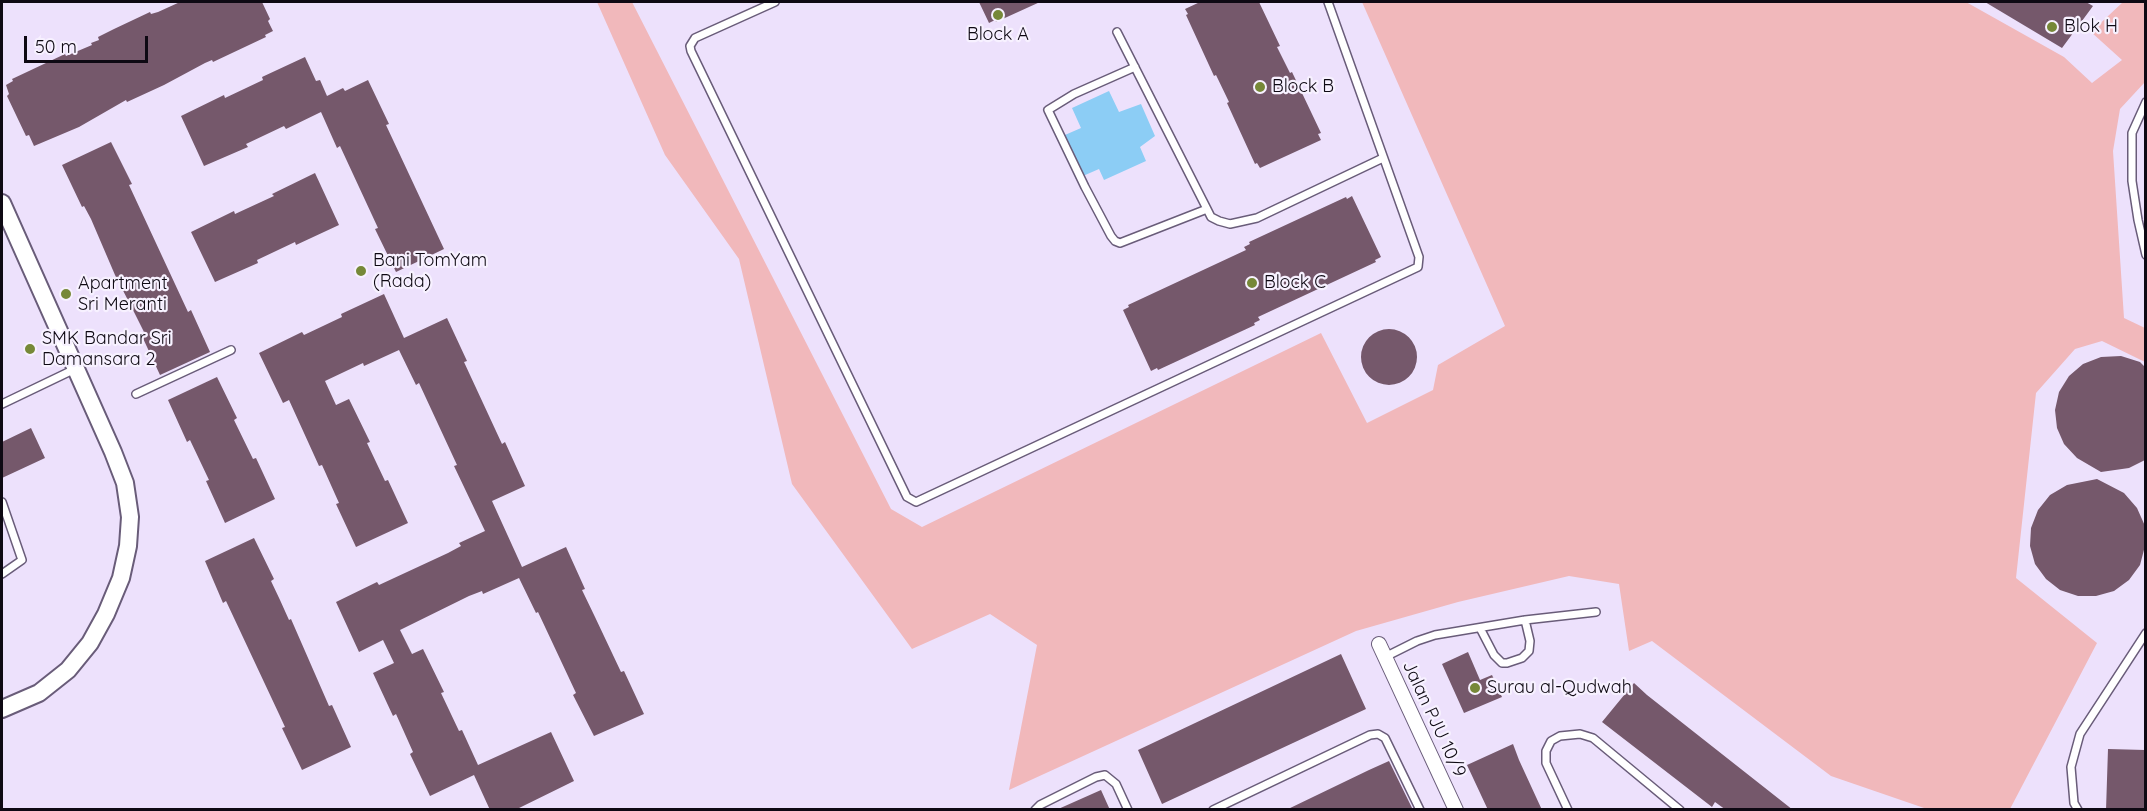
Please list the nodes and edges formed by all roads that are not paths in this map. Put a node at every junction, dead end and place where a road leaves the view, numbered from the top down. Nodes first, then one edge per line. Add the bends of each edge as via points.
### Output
1 (775, 2) edge
2 (1328, 2) edge
3 (1117, 32) dead end
4 (1134, 67) junction
5 (2145, 102) edge
6 (1383, 158) junction
7 (2, 203) edge
8 (1207, 209) junction
9 (2145, 255) edge
10 (231, 350) dead end
11 (76, 369) junction
12 (136, 394) dead end
13 (2, 404) edge
14 (2, 502) edge
15 (2, 574) edge
16 (1596, 612) dead end
17 (1525, 620) junction
18 (1480, 628) junction
19 (2145, 633) edge
20 (2143, 642) edge
21 (1379, 644) dead end
22 (1385, 657) junction
23 (2, 709) edge
24 (1035, 810) edge
25 (1128, 810) edge
26 (1213, 810) edge
27 (1420, 810) edge
28 (1456, 810) edge
29 (1568, 810) edge
30 (1680, 810) edge
31 (2078, 810) edge

1 - 6 lane via 695,38 690,51 902,486 916,502 1414,270 1419,257
2 - 6 lane
3 - 4 lane
4 - 8 lane
4 - 8 lane via 1048,110 1085,187 1111,236 1120,243
5 - 9 lane via 2132,133 2132,181
6 - 8 lane via 1240,223 1219,222
7 - 11 street
10 - 12 lane
11 - 13 lane
11 - 23 street via 125,483 130,516 128,546 121,578 90,643 68,670 39,693
14 - 15 lane via 22,560
16 - 17 lane
17 - 18 lane
17 - 18 lane via 1530,651 1508,663 1494,655
18 - 22 lane via 1436,635
19 - 20 lane
20 - 31 lane via 2080,734 2071,767
21 - 22 street, Jalan PJU 10/9
22 - 28 street, Jalan PJU 10/9
24 - 25 lane via 1096,777 1105,776 1116,784
26 - 27 lane via 1377,734 1385,738
29 - 30 lane via 1546,764 1546,751 1551,741 1560,736 1580,734 1593,738

